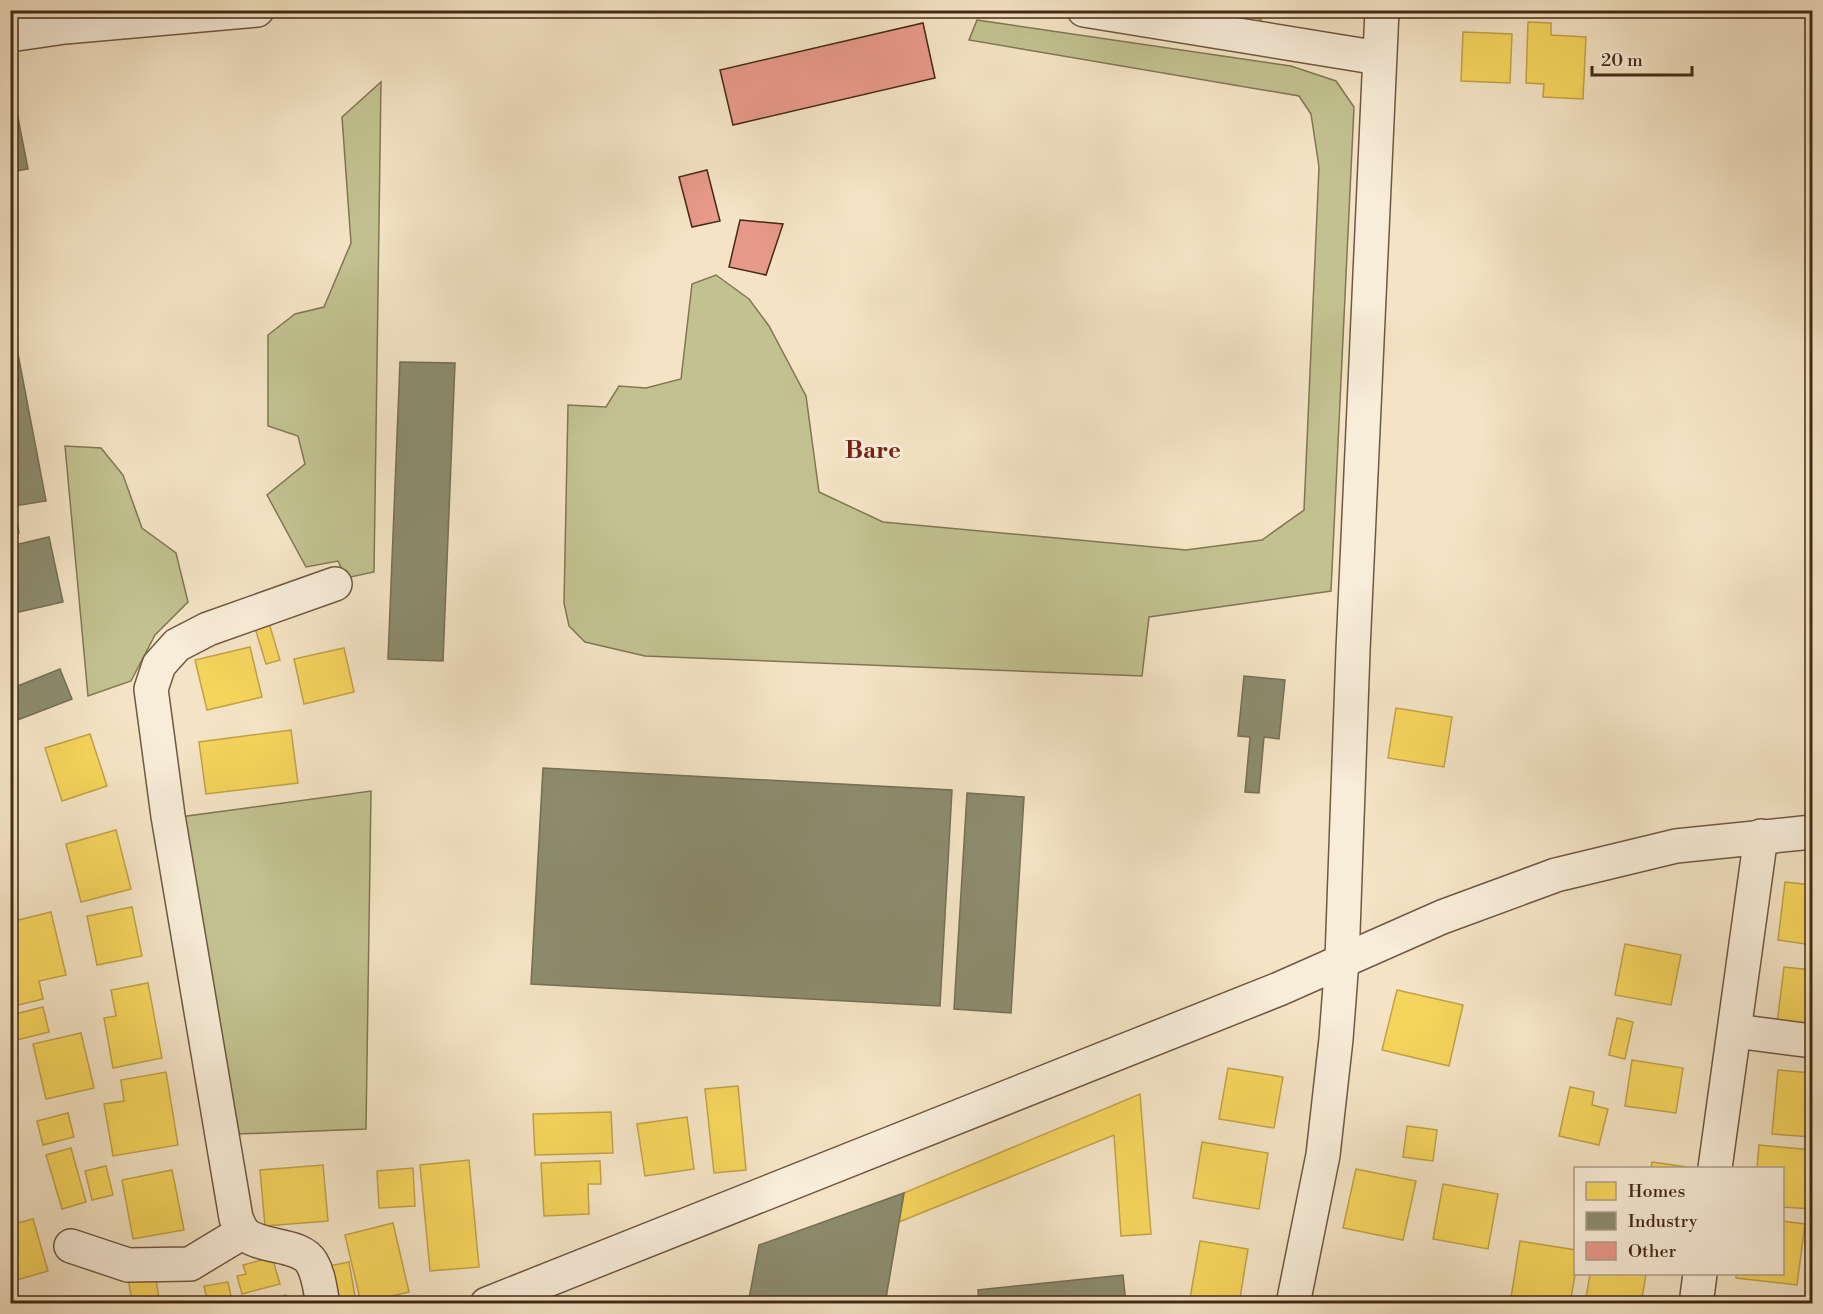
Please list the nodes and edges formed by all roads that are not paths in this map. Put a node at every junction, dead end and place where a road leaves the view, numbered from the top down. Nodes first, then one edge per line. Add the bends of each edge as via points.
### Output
1 (257, 10) edge
2 (1084, 10) edge
3 (1382, 10) edge
4 (10, 35) edge
5 (1379, 58) junction
6 (335, 584) dead end
7 (1812, 832) edge
8 (1761, 836) junction
9 (1342, 960) junction
10 (1735, 1030) junction
11 (1812, 1041) edge
12 (1715, 1167) edge
13 (243, 1232) junction
14 (71, 1246) dead end
15 (1700, 1275) edge
16 (323, 1304) edge
17 (487, 1304) edge
18 (1293, 1304) edge
19 (1696, 1304) edge

1 - 4 street
2 - 5 street
3 - 5 street
5 - 9 street
6 - 13 street via 208,629 177,645 159,665 151,688 168,816 236,1218
7 - 8 street
8 - 9 street via 1676,846 1556,875 1442,917
8 - 10 street
9 - 17 street via 1279,989
9 - 18 street via 1323,1155
10 - 11 street
10 - 12 street
13 - 14 street via 190,1264 128,1265
13 - 16 street via 255,1240 300,1252 311,1260
15 - 19 street

